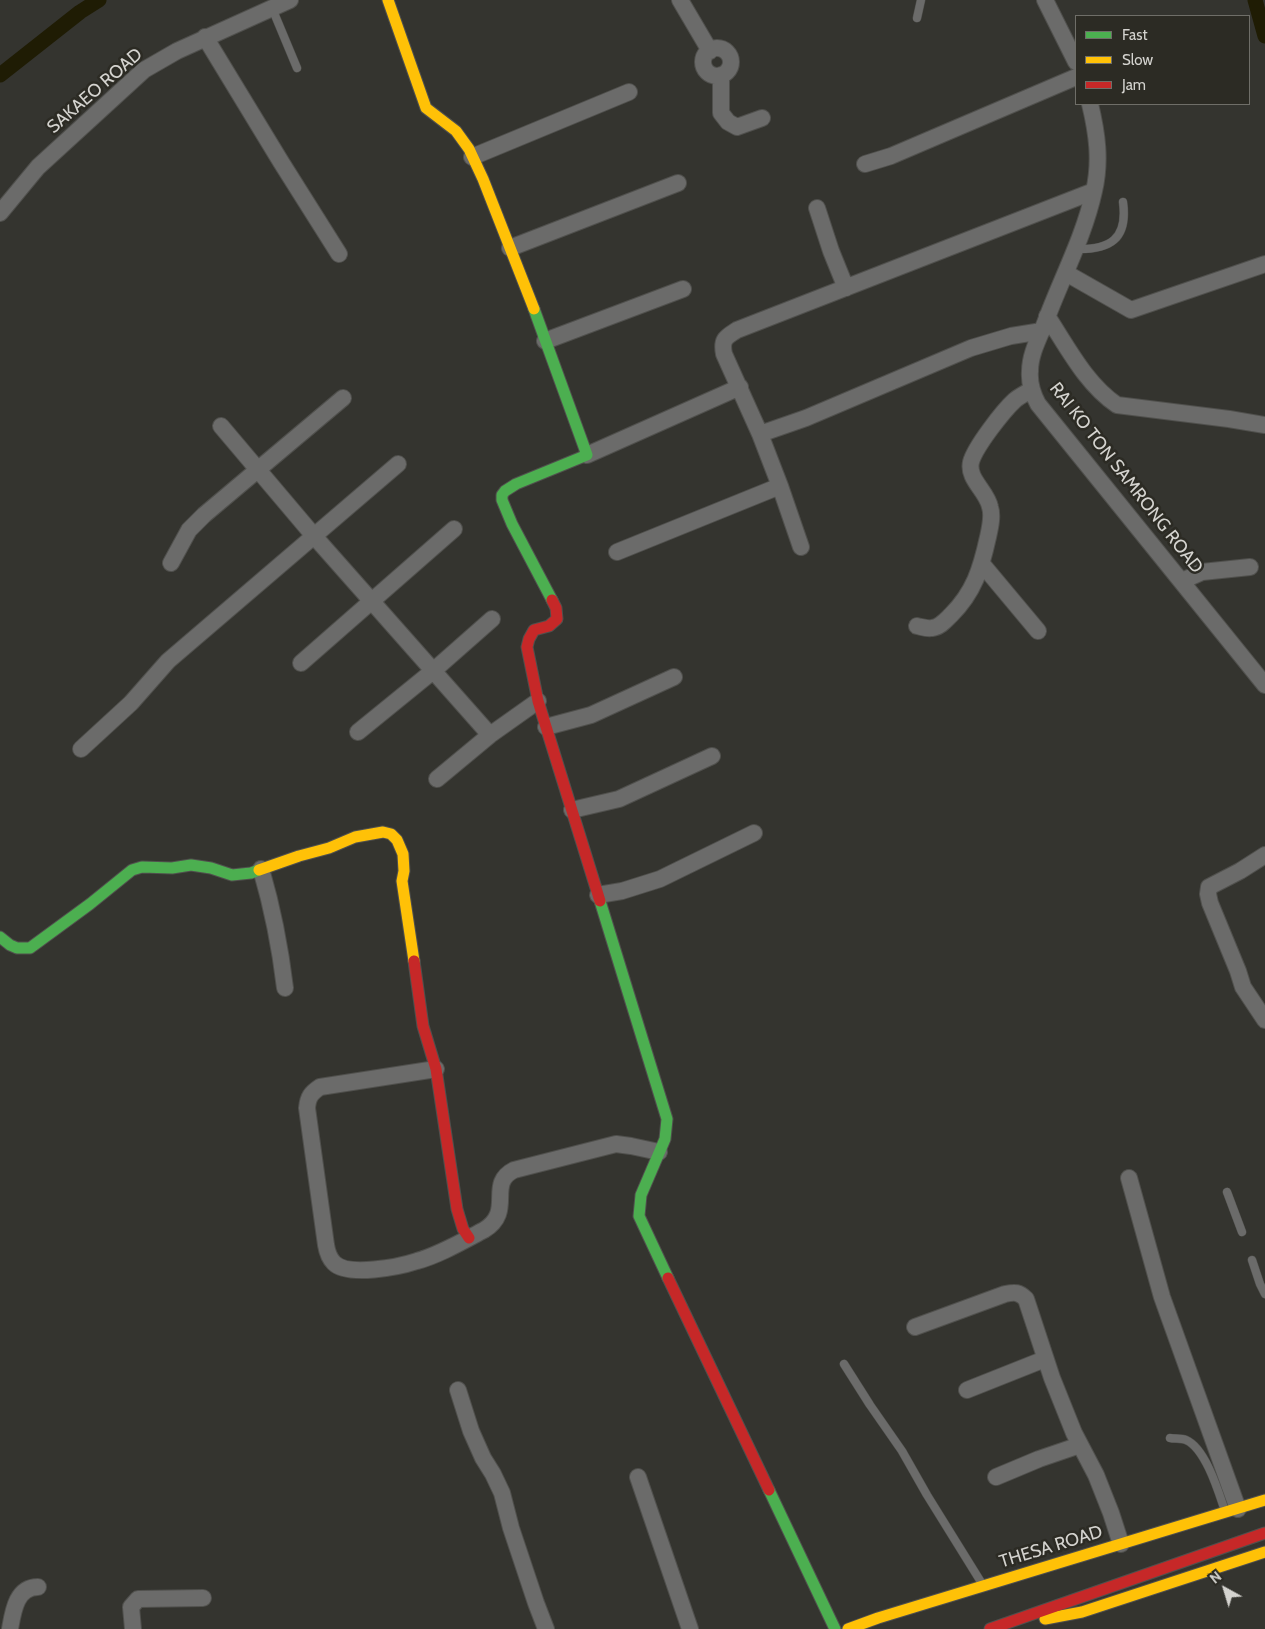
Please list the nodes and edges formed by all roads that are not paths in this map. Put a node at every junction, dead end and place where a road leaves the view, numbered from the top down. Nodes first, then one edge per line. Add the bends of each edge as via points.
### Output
1 (290, 0) edge
2 (388, 0) edge
3 (680, 0) edge
4 (921, 0) edge
5 (1045, 0) edge
6 (272, 8) junction
7 (917, 18) dead end
8 (205, 37) junction
9 (1075, 60) edge
10 (297, 68) dead end
11 (1075, 77) edge
12 (629, 92) dead end
13 (1090, 105) edge
14 (762, 118) dead end
15 (472, 157) junction
16 (864, 164) dead end
17 (678, 184) dead end
18 (1094, 191) junction
19 (1123, 202) dead end
20 (817, 208) dead end
21 (0, 213) edge
22 (510, 248) junction
23 (1076, 249) junction
24 (339, 254) dead end
25 (1265, 264) edge
26 (1066, 273) junction
27 (846, 288) junction
28 (683, 289) dead end
29 (1044, 324) junction
30 (545, 341) junction
31 (740, 387) junction
32 (1031, 390) junction
33 (343, 398) dead end
34 (221, 426) dead end
35 (1265, 426) edge
36 (760, 434) junction
37 (587, 455) junction
38 (398, 464) dead end
39 (258, 470) junction
40 (780, 486) junction
41 (454, 529) dead end
42 (314, 536) junction
43 (801, 547) dead end
44 (617, 552) dead end
45 (171, 563) dead end
46 (982, 564) junction
47 (1250, 568) dead end
48 (1182, 581) junction
49 (372, 601) junction
50 (492, 619) dead end
51 (917, 626) dead end
52 (1038, 631) dead end
53 (301, 663) dead end
54 (433, 670) junction
55 (674, 677) dead end
56 (1265, 685) edge
57 (538, 701) junction
58 (546, 727) junction
59 (358, 732) dead end
60 (490, 735) junction
61 (81, 749) dead end
62 (712, 756) dead end
63 (437, 779) dead end
64 (572, 810) junction
65 (754, 833) dead end
66 (1265, 855) edge
67 (261, 870) junction
68 (598, 894) junction
69 (0, 937) edge
70 (285, 988) dead end
71 (1265, 1020) edge
72 (436, 1069) junction
73 (659, 1152) junction
74 (1129, 1178) dead end
75 (1227, 1192) dead end
76 (1242, 1232) dead end
77 (469, 1238) junction
78 (1252, 1260) dead end
79 (1265, 1294) edge
80 (915, 1326) dead end
81 (1045, 1359) junction
82 (844, 1364) dead end
83 (458, 1390) dead end
84 (967, 1390) dead end
85 (1170, 1438) dead end
86 (1080, 1445) junction
87 (996, 1476) dead end
88 (638, 1477) dead end
89 (1265, 1500) edge
90 (1232, 1511) junction
91 (1265, 1533) edge
92 (1121, 1544) junction
93 (1265, 1552) edge
94 (983, 1586) junction
95 (38, 1587) dead end
96 (203, 1598) dead end
97 (10, 1629) edge
98 (133, 1629) edge
99 (546, 1629) edge
100 (690, 1629) edge
101 (835, 1629) edge
102 (848, 1629) edge
103 (990, 1629) edge
104 (996, 1629) edge

1 - 6 street, SAKAEO ROAD
2 - 15 main road via 426,108 463,138
3 - 14 street via 710,51 704,58 704,66 713,75 721,75 721,113 725,119 738,127
4 - 7 lane
5 - 9 street
6 - 8 street, SAKAEO ROAD
6 - 10 lane
8 - 21 street, SAKAEO ROAD via 144,70 38,167
8 - 24 street
11 - 16 street via 891,156
12 - 15 street
13 - 18 street, RAI KO TON SAMRONG ROAD via 1099,160
15 - 22 main road
17 - 22 street
18 - 23 street, RAI KO TON SAMRONG ROAD
18 - 27 street
19 - 23 lane via 1123,229 1113,241 1094,250
20 - 27 street
22 - 30 main road
23 - 26 street, RAI KO TON SAMRONG ROAD
25 - 26 street via 1131,310
26 - 29 street, RAI KO TON SAMRONG ROAD
27 - 31 street via 726,337 722,345 724,354
28 - 30 street
29 - 32 street, RAI KO TON SAMRONG ROAD via 1033,352
29 - 35 street via 1087,377 1117,405
29 - 36 street via 970,348 806,418
30 - 37 main road
31 - 36 street
31 - 37 street
32 - 46 street via 1015,400 998,419 970,464 971,473 991,508
32 - 48 street, RAI KO TON SAMRONG ROAD via 1038,404
33 - 39 street
34 - 39 street
36 - 40 street
37 - 57 main road via 516,484 502,495 512,524 556,608 557,618 549,626 534,630 528,639 528,657
38 - 42 street
39 - 42 street
39 - 45 street via 189,530
40 - 43 street
40 - 44 street
41 - 49 street
42 - 49 street
42 - 61 street via 168,661 131,703
46 - 51 street via 963,601 942,624 933,628
46 - 52 street
47 - 48 street via 1202,572
48 - 56 street, RAI KO TON SAMRONG ROAD
49 - 53 street
49 - 54 street
50 - 54 street
54 - 59 street
54 - 60 street
55 - 58 street via 590,714
57 - 58 main road
57 - 60 street
58 - 64 main road
60 - 63 street
62 - 64 street via 619,799
64 - 68 main road
65 - 68 street via 660,879 622,891
66 - 71 street via 1209,887 1208,894 1243,987
67 - 69 main road via 232,875 191,865 142,867 132,870 30,948 19,950
67 - 70 street via 279,938
67 - 72 main road via 373,833 391,834 397,840 403,854 402,881 423,1026
68 - 73 main road via 667,1119 664,1142
72 - 77 main road via 457,1210
72 - 77 street via 320,1087 312,1092 307,1108 326,1245 334,1264 350,1270 418,1261
73 - 77 street via 616,1144 514,1170 502,1180 495,1222
73 - 101 main road via 640,1190 639,1216
74 - 90 street via 1162,1297
75 - 76 lane
78 - 79 lane
80 - 81 street via 1015,1292 1026,1299
81 - 84 street
81 - 86 street
82 - 94 lane via 902,1451
83 - 99 street via 471,1431 502,1493
85 - 90 lane via 1186,1440 1197,1450
86 - 87 street
86 - 92 street via 1096,1475
88 - 100 street
89 - 90 main road, THESA ROAD
90 - 92 main road, THESA ROAD
91 - 103 main road
92 - 94 main road, THESA ROAD
93 - 104 main road via 1082,1612
94 - 102 main road, THESA ROAD
95 - 97 street via 28,1589 18,1600
96 - 98 street via 138,1599 131,1606

